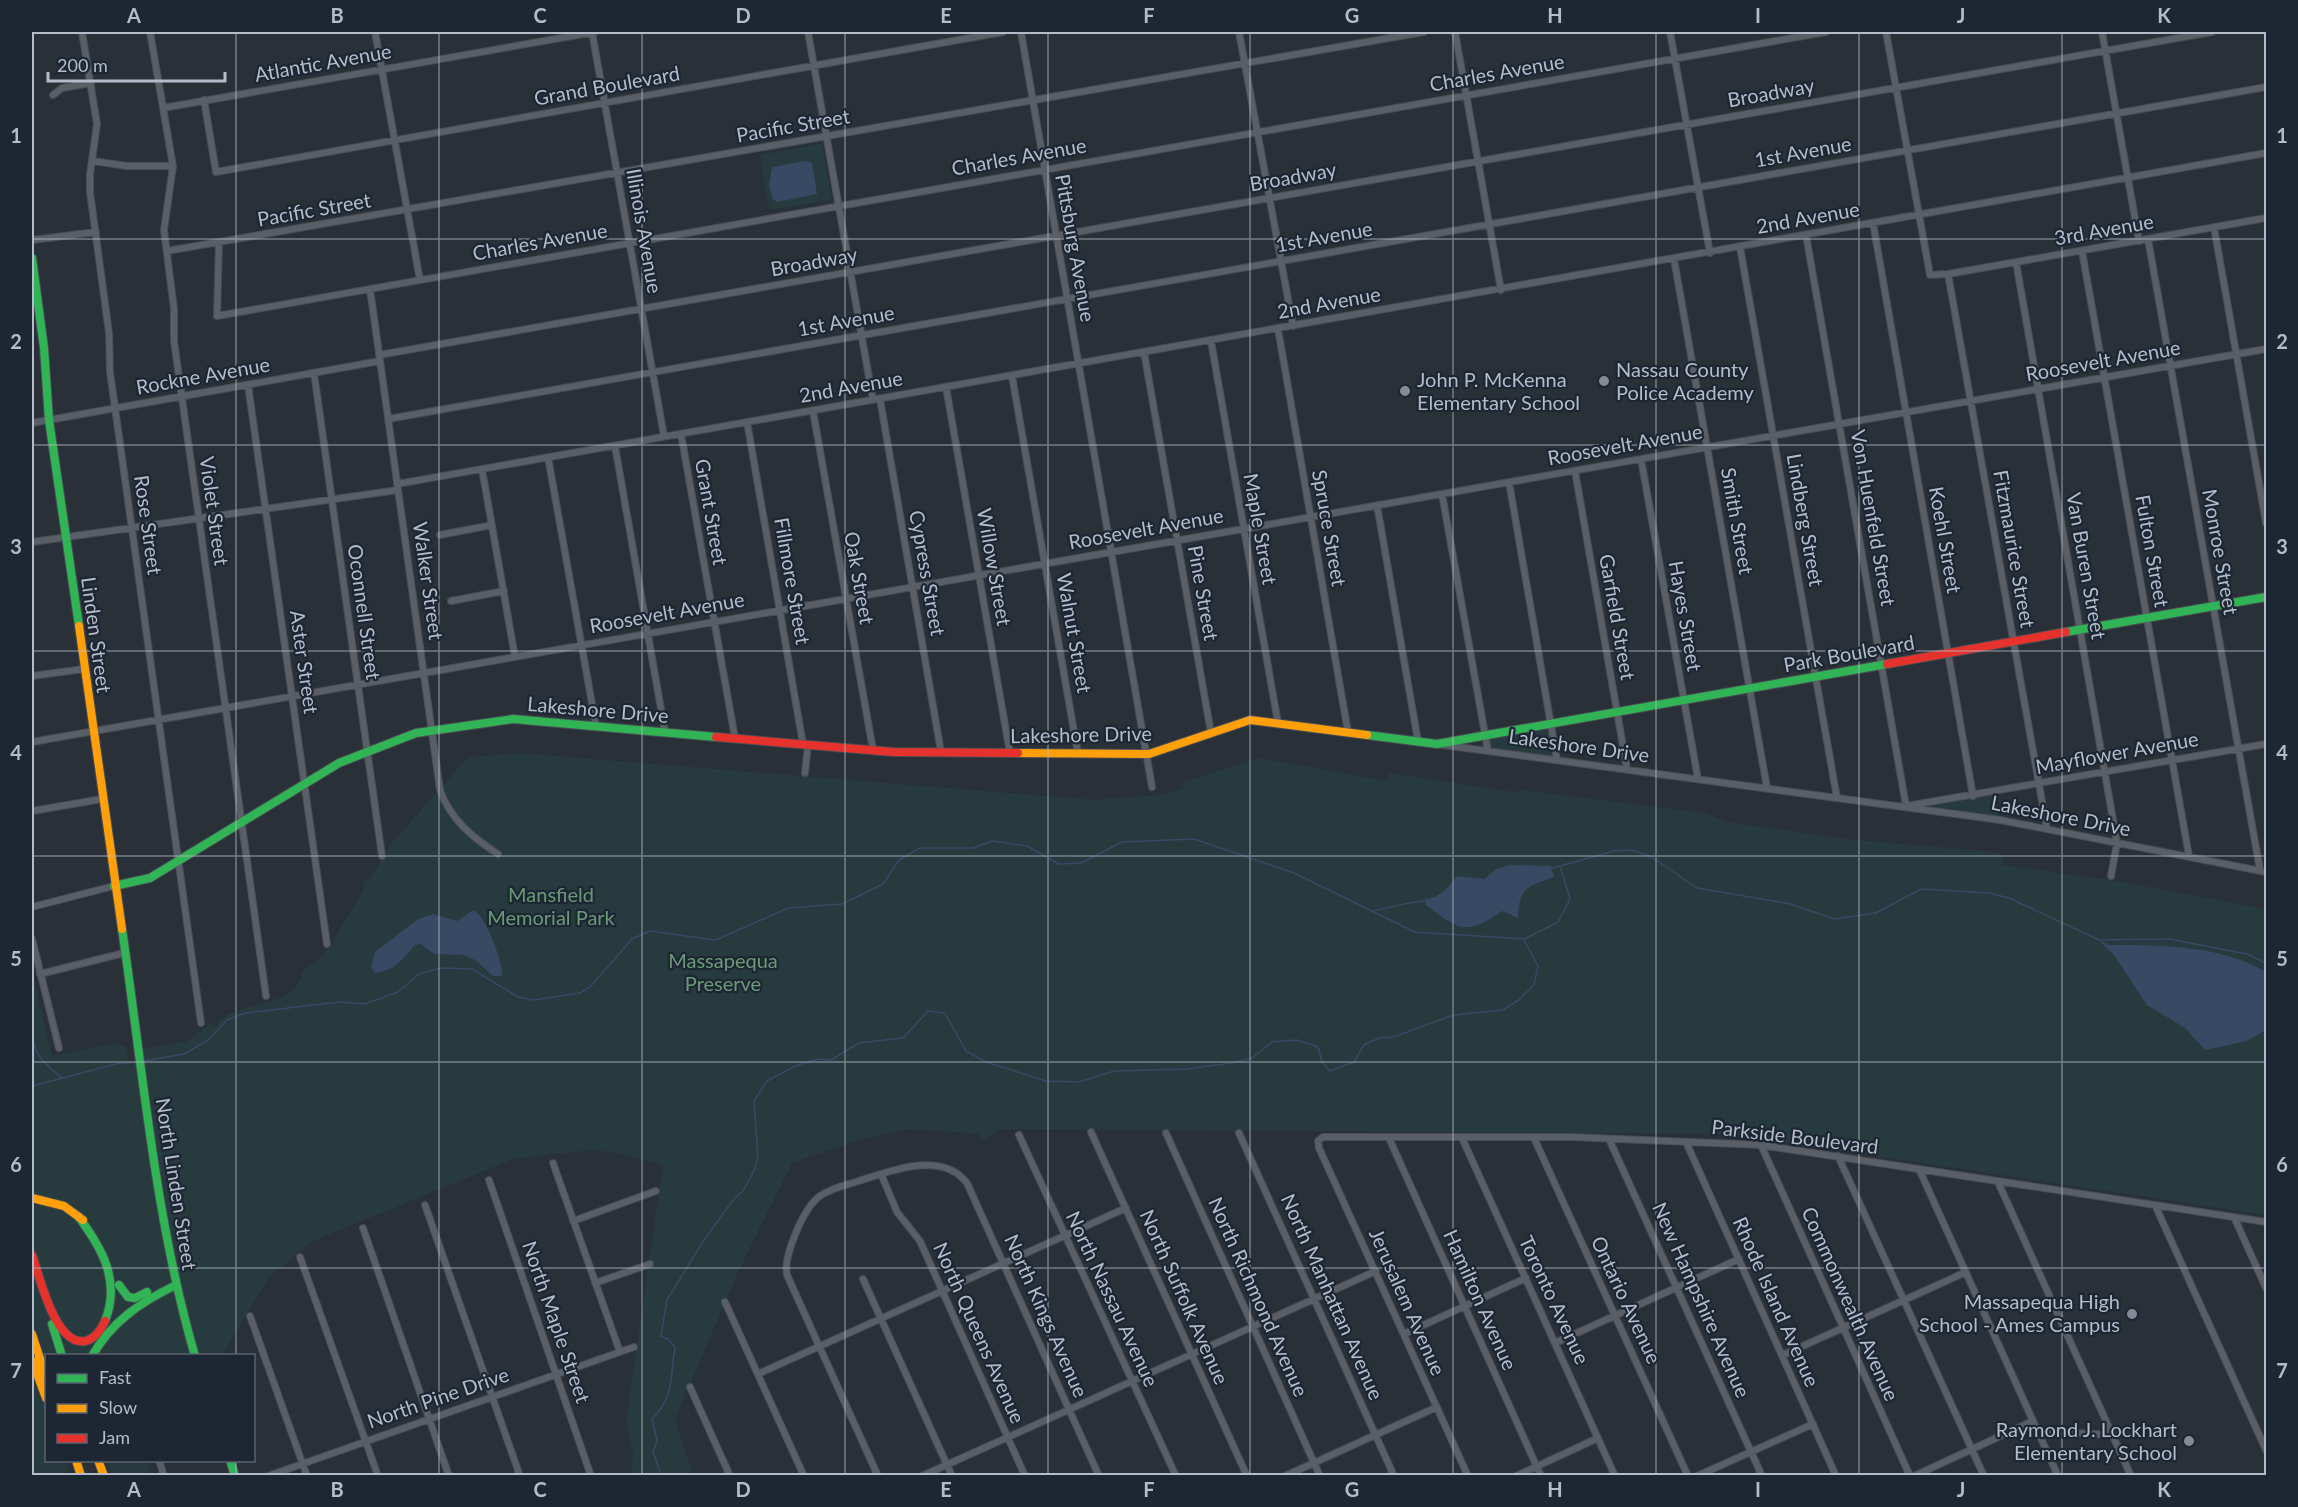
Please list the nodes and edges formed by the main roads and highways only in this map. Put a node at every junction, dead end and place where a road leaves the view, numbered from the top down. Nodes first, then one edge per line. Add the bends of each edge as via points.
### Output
1 (32, 258) edge
2 (2266, 597) edge
3 (1437, 744) joint
4 (114, 886) junction
5 (133, 1016) joint
6 (32, 1197) edge
7 (78, 1216) junction
8 (32, 1257) edge
9 (175, 1281) junction
10 (119, 1285) junction
11 (111, 1327) junction
12 (32, 1334) edge
13 (61, 1354) edge
14 (93, 1354) edge
15 (194, 1354) edge
16 (32, 1360) edge
17 (45, 1374) edge
18 (45, 1395) edge
19 (230, 1462) edge
20 (236, 1476) edge

1 - 4 main road, Linden Street via 49,420
2 - 3 main road, Park Boulevard
3 - 4 main road, Lakeshore Drive via 1250,720 1146,754 941,752 805,745 513,719 416,733 339,763 178,863 150,878
4 - 5 main road, Linden Street
5 - 9 main road, North Linden Street
6 - 7 main road via 56,1203
7 - 8 main road via 100,1246 111,1276 111,1305 95,1336 77,1341 61,1331
7 - 10 main road via 94,1228 109,1248
8 - 13 main road
9 - 10 main road via 135,1298 125,1296
9 - 11 main road
9 - 15 main road, North Linden Street
10 - 11 main road
11 - 14 main road
12 - 17 main road
16 - 18 main road
19 - 20 main road

